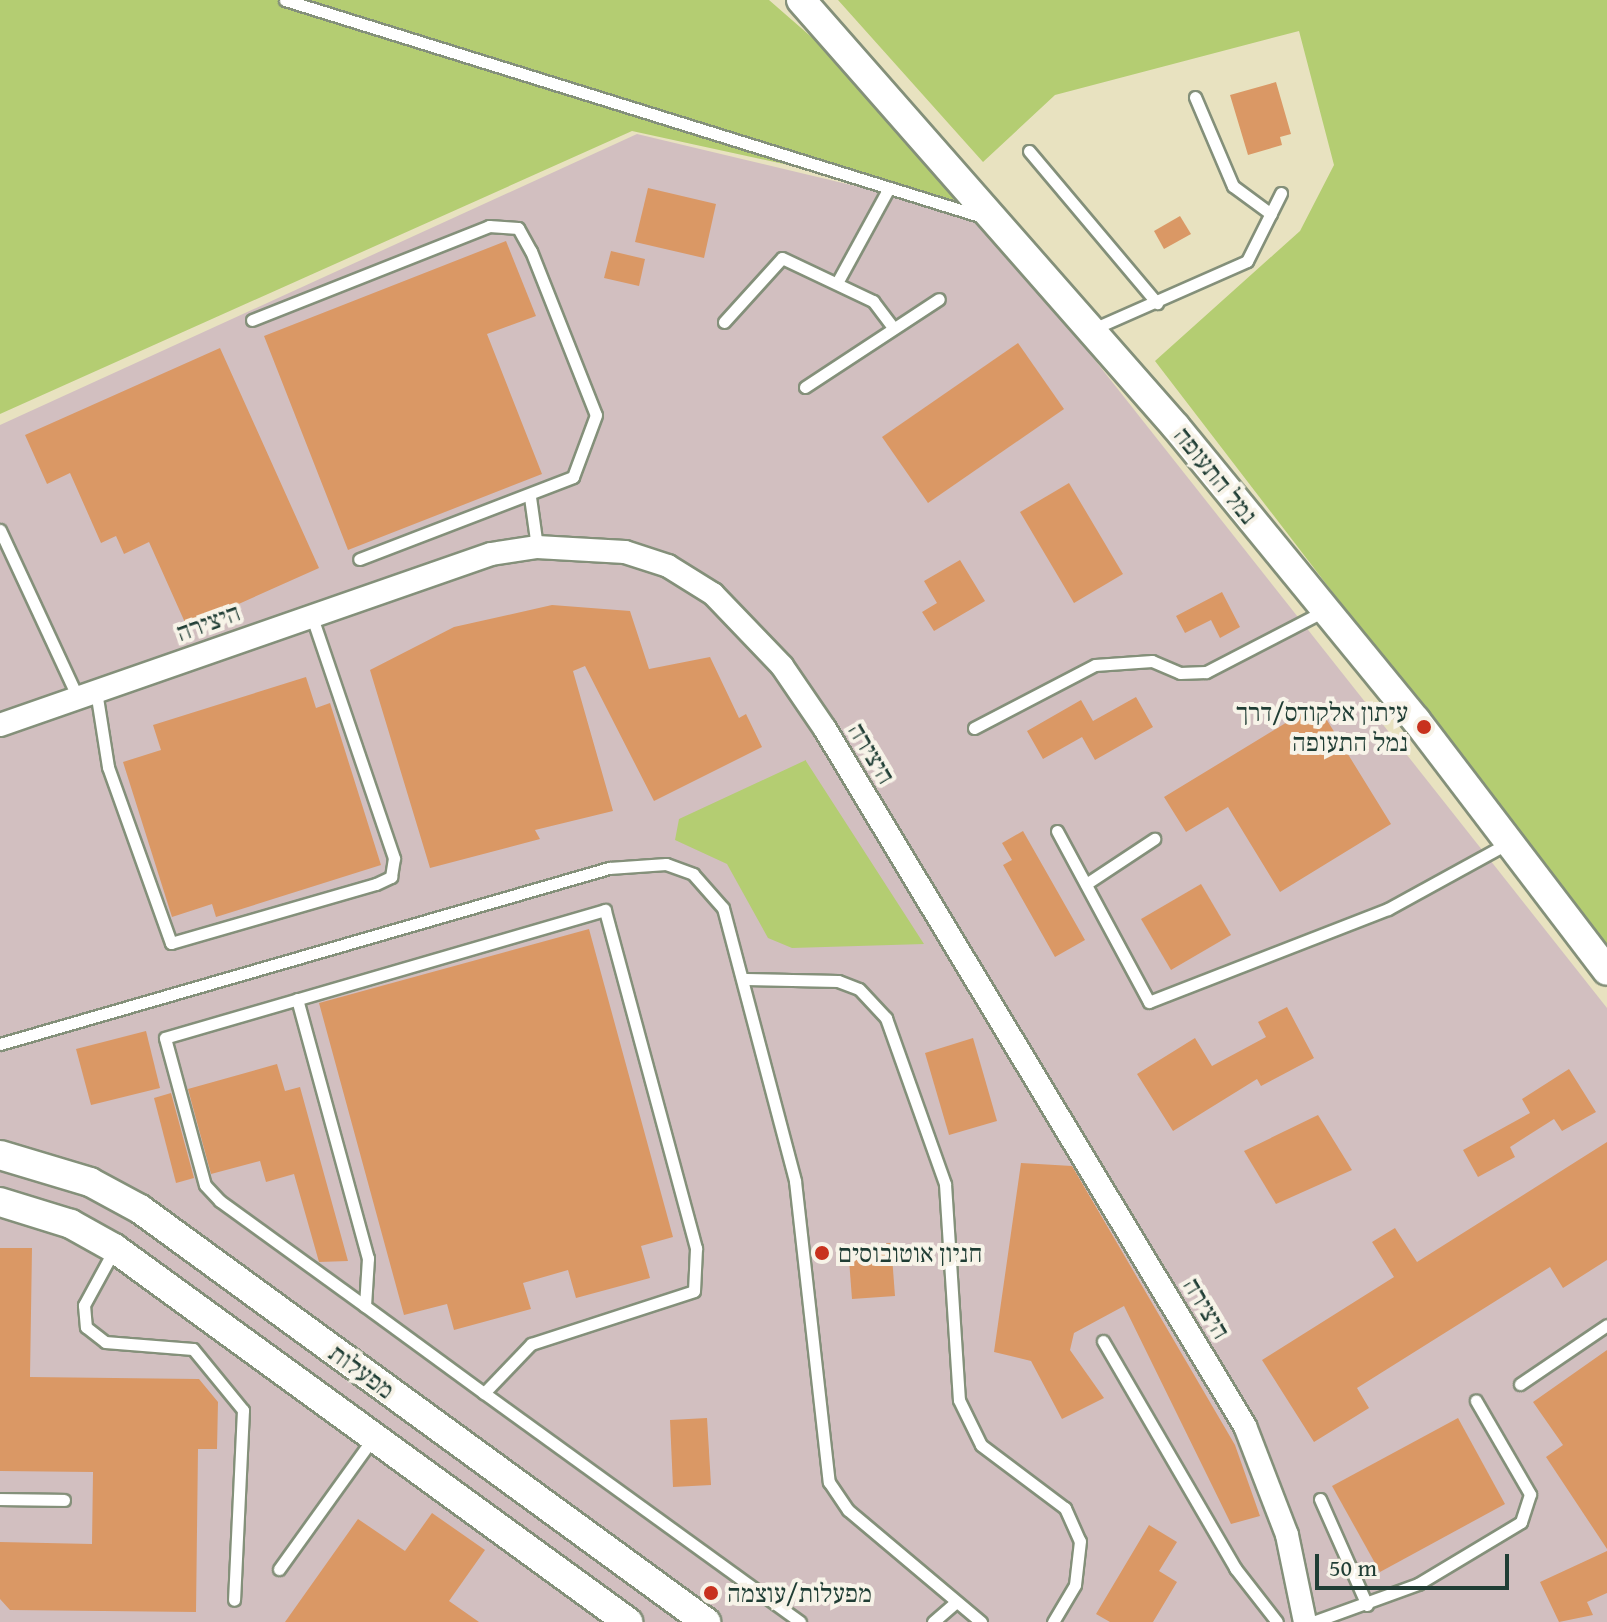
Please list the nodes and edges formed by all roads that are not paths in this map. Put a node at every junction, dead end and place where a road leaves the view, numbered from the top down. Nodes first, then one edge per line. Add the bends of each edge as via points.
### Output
1 (285, 0) edge
2 (801, 0) edge
3 (1195, 97) dead end
4 (1029, 151) dead end
5 (889, 188) junction
6 (1281, 193) dead end
7 (1271, 214) junction
8 (1001, 223) junction
9 (838, 281) junction
10 (939, 299) dead end
11 (1157, 303) junction
12 (252, 320) dead end
13 (724, 322) dead end
14 (892, 326) junction
15 (1093, 329) junction
16 (805, 387) dead end
17 (530, 497) junction
18 (0, 530) edge
19 (537, 547) junction
20 (359, 559) dead end
21 (1325, 611) junction
22 (311, 614) junction
23 (87, 694) junction
24 (0, 725) edge
25 (974, 728) dead end
26 (1057, 831) dead end
27 (1154, 839) dead end
28 (1509, 843) junction
29 (1086, 884) junction
30 (1607, 971) edge
31 (746, 979) junction
32 (297, 999) junction
33 (0, 1044) edge
34 (0, 1155) edge
35 (0, 1202) edge
36 (114, 1248) junction
37 (365, 1306) junction
38 (1607, 1325) edge
39 (1103, 1341) dead end
40 (1520, 1384) dead end
41 (484, 1393) junction
42 (1476, 1401) dead end
43 (374, 1437) junction
44 (0, 1499) edge
45 (1320, 1499) dead end
46 (64, 1500) dead end
47 (279, 1569) dead end
48 (234, 1600) dead end
49 (955, 1603) junction
50 (1367, 1605) junction
51 (628, 1622) edge
52 (706, 1622) edge
53 (800, 1622) edge
54 (933, 1622) edge
55 (981, 1622) edge
56 (1053, 1622) edge
57 (1277, 1622) edge
58 (1305, 1622) edge
59 (1313, 1622) edge

1 - 5 lane
2 - 8 street, נמל התעופה
3 - 7 lane via 1233,186
4 - 11 lane
5 - 8 lane
5 - 9 lane
6 - 7 lane
7 - 11 lane via 1247,261
8 - 15 street, נמל התעופה
9 - 13 lane via 782,258
9 - 14 lane via 873,301
10 - 14 lane
11 - 15 lane
12 - 17 lane via 489,226 518,228 596,415 573,477
14 - 16 lane
15 - 21 street, נמל התעופה
17 - 19 lane
17 - 20 lane
18 - 23 lane
19 - 22 street, היצירה via 439,569
19 - 58 street, היצירה via 625,552 668,566 748,625 782,666 1245,1426 1287,1535
21 - 25 lane via 1206,672 1180,673 1152,661 1095,665
21 - 28 street, נמל התעופה
22 - 23 street, היצירה
22 - 23 lane via 394,858 391,877 376,884 171,943
23 - 24 street, היצירה
26 - 29 lane
27 - 29 lane
28 - 29 lane via 1388,909 1149,1002
28 - 30 street, נמל התעופה
31 - 33 lane via 708,884 666,864 637,864
31 - 49 lane via 795,1181 829,1482 848,1510
31 - 56 lane via 838,981 859,989 891,1029 945,1184 959,1400 981,1445 1065,1508 1080,1541 1075,1585
32 - 37 lane via 368,1258
32 - 37 lane via 165,1038 205,1185
32 - 41 lane via 605,910 696,1248 694,1291 531,1344
34 - 52 street, מפעלות via 90,1182 140,1209
35 - 36 street, מפעלות via 71,1224
36 - 43 street, מפעלות
36 - 48 lane via 84,1305 86,1327 105,1342 193,1349 243,1410
37 - 41 lane
38 - 40 lane
39 - 57 lane via 1235,1568
41 - 53 lane
42 - 50 lane via 1530,1494 1528,1512 1418,1584
43 - 47 lane
43 - 51 street, מפעלות
44 - 46 lane
45 - 50 lane
49 - 54 lane
49 - 55 lane
50 - 59 lane

